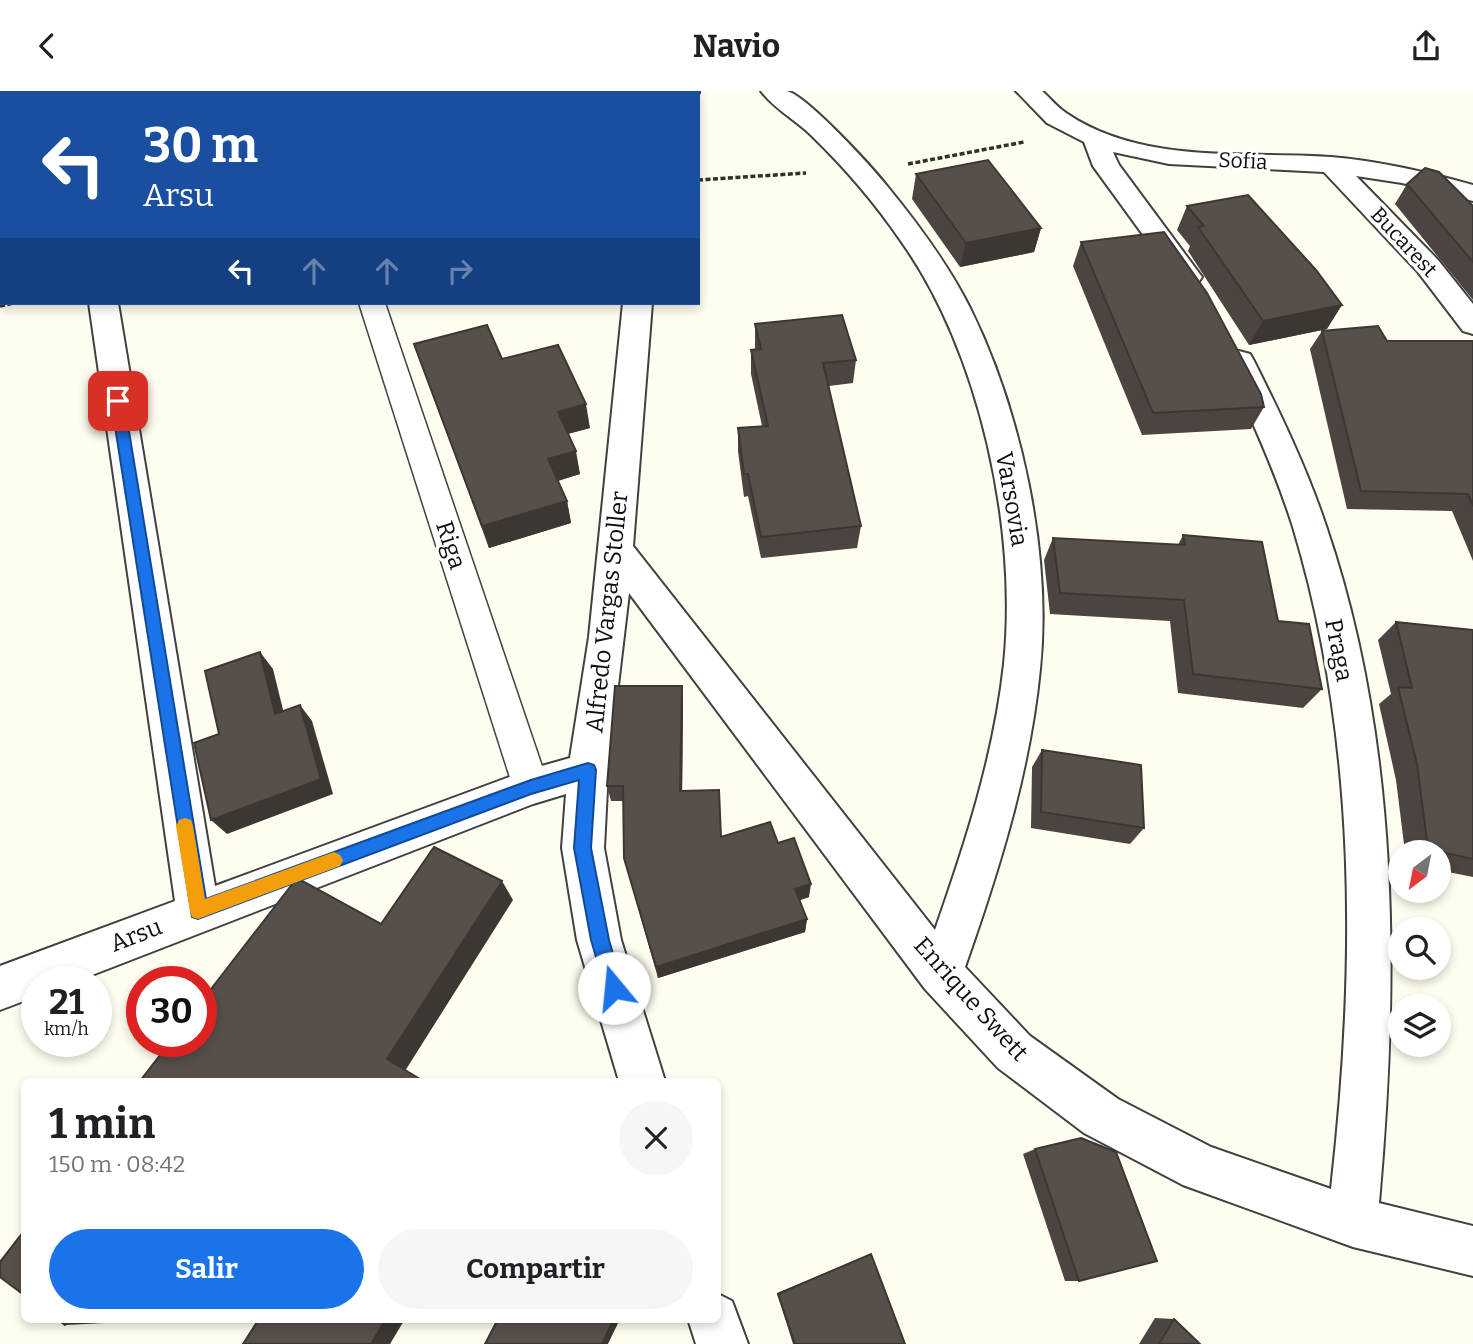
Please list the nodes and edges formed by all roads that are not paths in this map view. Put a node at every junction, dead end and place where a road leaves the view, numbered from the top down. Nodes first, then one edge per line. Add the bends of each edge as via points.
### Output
1 (773, 91) edge
2 (1028, 91) edge
3 (1094, 137) junction
4 (1331, 165) junction
5 (1473, 193) edge
6 (103, 305) edge
7 (373, 305) edge
8 (638, 305) edge
9 (1473, 324) edge
10 (615, 549) junction
11 (588, 770) junction
12 (531, 787) junction
13 (198, 911) junction
14 (941, 973) junction
15 (0, 988) edge
16 (641, 1078) edge
17 (1353, 1222) junction
18 (1473, 1251) edge
19 (715, 1323) edge
20 (722, 1344) edge

1 - 14 street, Varsovia via 859,168 935,267 971,340 1008,468 1025,593 1018,705 980,865
2 - 3 street, Sofia via 1043,110
3 - 4 street, Sofia via 1186,157
3 - 17 street, Praga via 1106,166 1152,225 1214,319 1259,398 1303,507 1321,569 1340,652 1365,841 1369,950 1366,1079
4 - 5 street, Sofia via 1416,178
4 - 9 street, Bucarest via 1428,266
6 - 13 street
7 - 12 street, Riga
8 - 10 street, Alfredo Vargas Stoller
10 - 11 street, Alfredo Vargas Stoller
10 - 14 street, Enrique Swett
11 - 12 street, Arsu
11 - 16 street, Alfredo Vargas Stoller via 585,862 600,940
12 - 13 street, Arsu
13 - 15 street, Arsu
14 - 17 street, Enrique Swett via 1014,1052 1101,1116 1200,1168
17 - 18 street, Enrique Swett
19 - 20 street

